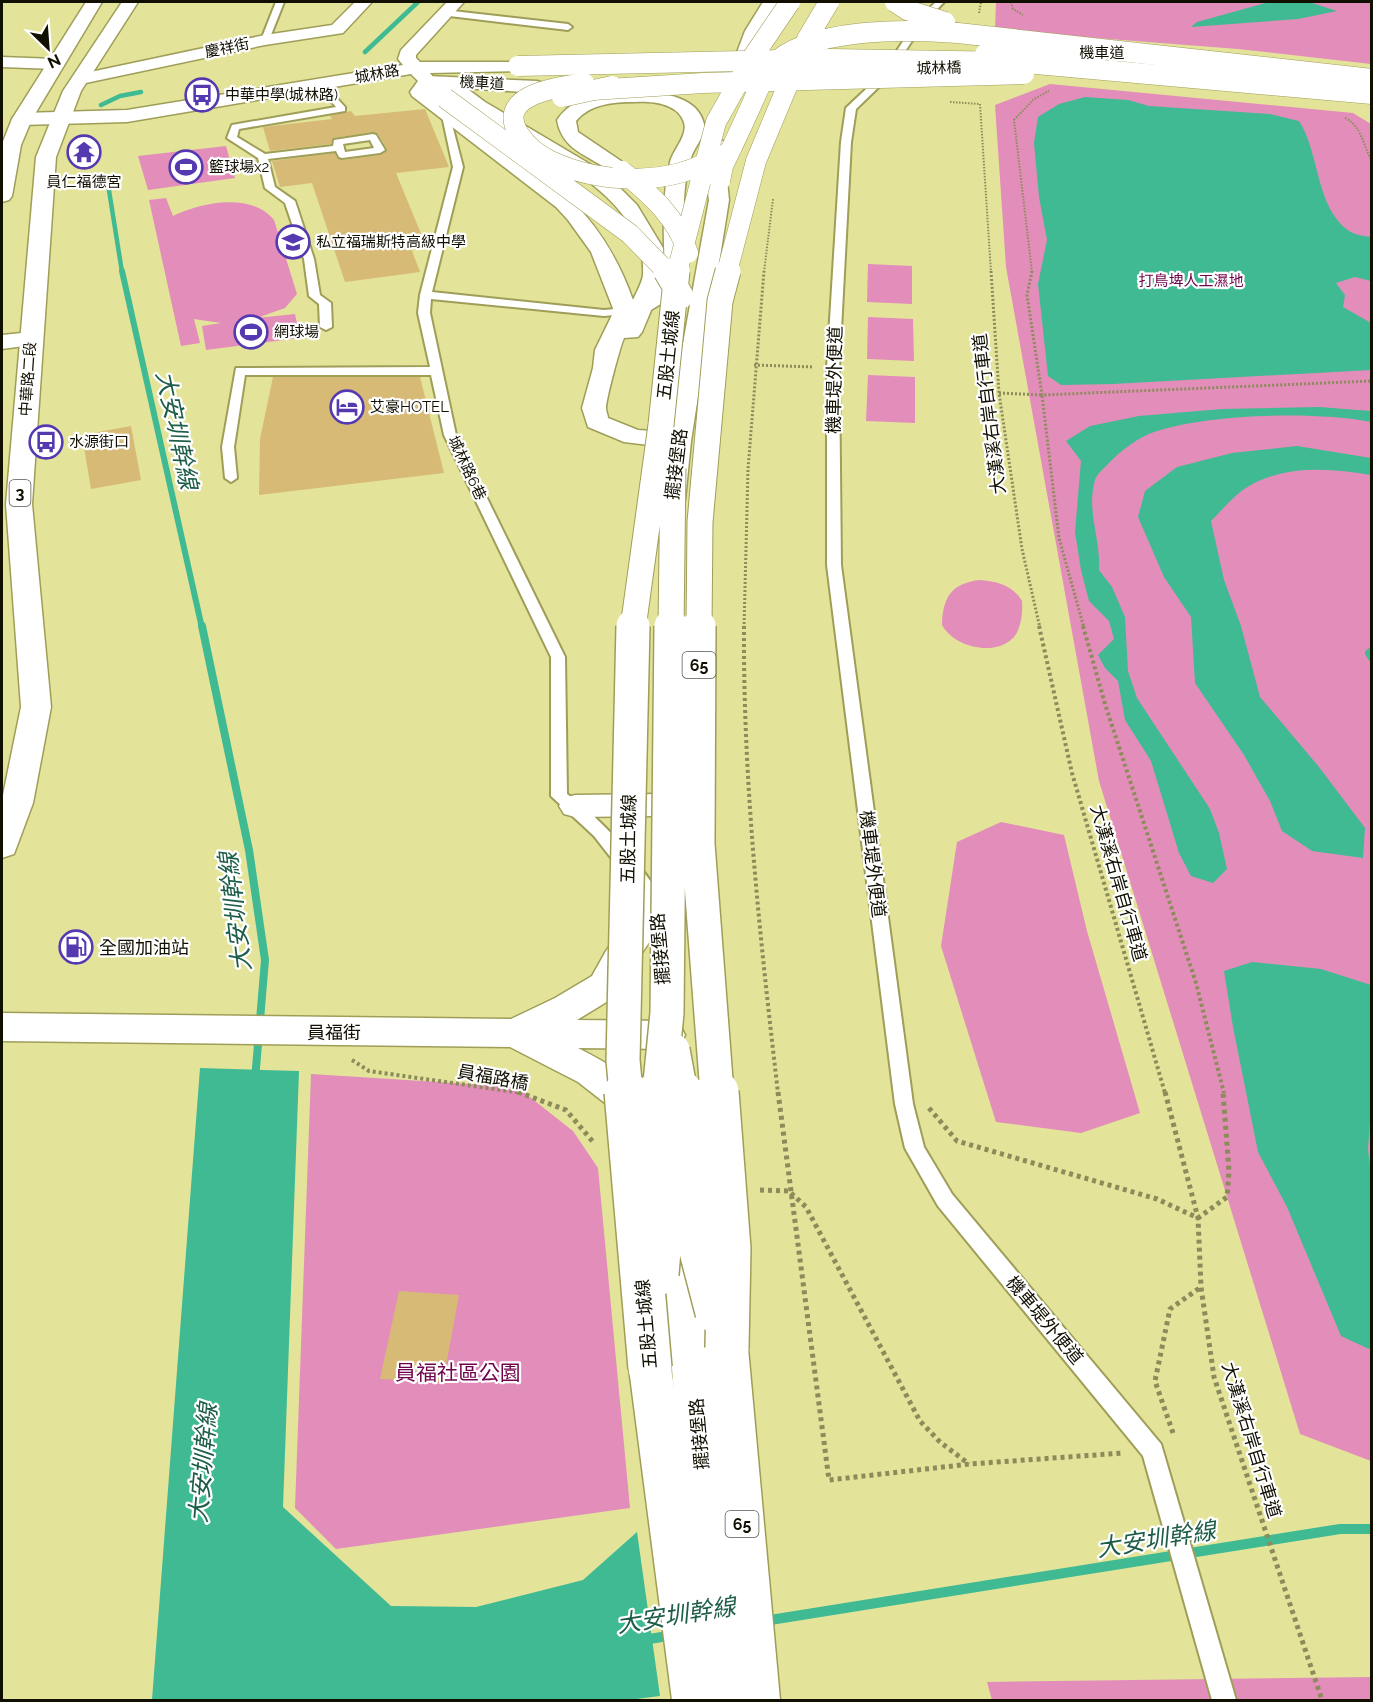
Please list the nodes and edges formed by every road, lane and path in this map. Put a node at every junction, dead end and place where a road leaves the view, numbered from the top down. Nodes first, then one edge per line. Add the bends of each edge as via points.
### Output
1 (94, 2) edge
2 (130, 2) edge
3 (280, 2) edge
4 (364, 2) edge
5 (772, 2) edge
6 (790, 2) edge
7 (803, 2) edge
8 (829, 2) edge
9 (895, 2) edge
10 (940, 2) edge
11 (450, 7) edge
12 (568, 27) dead end
13 (264, 40) junction
14 (2, 62) edge
15 (55, 64) junction
16 (831, 65) junction
17 (512, 71) joint
18 (1371, 73) edge
19 (422, 74) junction
20 (719, 78) junction
21 (81, 79) junction
22 (1371, 79) edge
23 (1051, 82) junction
24 (537, 87) dead end
25 (593, 90) dead end
26 (979, 94) dead end
27 (1371, 94) edge
28 (332, 96) junction
29 (947, 102) dead end
30 (1371, 103) edge
31 (980, 104) junction
32 (445, 105) junction
33 (1341, 117) dead end
34 (22, 119) junction
35 (57, 128) junction
36 (9, 148) edge
37 (339, 148) dead end
38 (263, 157) junction
39 (1371, 161) edge
40 (614, 165) junction
41 (774, 192) dead end
42 (2, 196) edge
43 (426, 295) junction
44 (634, 308) junction
45 (690, 325) junction
46 (326, 327) dead end
47 (31, 339) junction
48 (2, 342) edge
49 (754, 365) junction
50 (803, 366) dead end
51 (435, 371) junction
52 (1371, 381) edge
53 (999, 393) junction
54 (1042, 395) junction
55 (669, 433) junction
56 (231, 478) dead end
57 (658, 805) junction
58 (575, 806) junction
59 (2, 846) edge
60 (657, 905) junction
61 (667, 1024) junction
62 (2, 1027) edge
63 (312, 1032) junction
64 (515, 1033) junction
65 (927, 1105) dead end
66 (595, 1144) dead end
67 (674, 1147) junction
68 (789, 1191) junction
69 (1198, 1218) junction
70 (1201, 1287) junction
71 (727, 1348) junction
72 (650, 1368) junction
73 (1153, 1451) junction
74 (970, 1464) junction
75 (1322, 1700) edge
76 (697, 1701) edge
77 (725, 1701) edge
78 (756, 1701) edge
79 (1224, 1701) edge

1 - 15 main road
2 - 21 main road, 中華路二段 / 3
3 - 13 lane
4 - 13 main road, 慶祥街 via 337,29
5 - 55 main road, 擺接堡路 via 750,40 743,66 746,109 734,172 719,200
6 - 55 main road, 五股土城線, bridge via 716,122 678,261
7 - 20 main road, bridge via 747,94 725,148 711,162 657,177 585,172 542,156 515,128 518,106 546,89 618,80
8 - 71 main road, 65, bridge via 807,39 756,161 720,301 700,522 698,844 729,1249
9 - 22 main road, bridge via 939,21 981,29 1257,61
10 - 73 lane, 機車堤外便道 via 920,22 885,77 851,108 833,368 834,565 904,1104 915,1148 945,1200
11 - 12 lane
11 - 19 main road via 407,54
13 - 21 main road, 慶祥街
14 - 15 main road
15 - 34 main road
16 - 17 main road, 城林橋, bridge via 753,70
16 - 18 main road, 機車道, bridge via 872,54 1180,52 1244,56
16 - 20 main road, bridge
16 - 23 main road, 城林橋 via 1027,69
16 - 27 main road, 城林橋, bridge via 1013,62
17 - 19 main road, 城林路
19 - 24 main road, 機車道
19 - 28 main road, 城林路
19 - 32 main road via 419,92
19 - 35 main road, 城林路
19 - 44 main road via 454,88 598,177 630,209 652,248 654,277
20 - 40 main road, bridge via 588,90 547,105 537,118 544,133 573,150
21 - 35 main road, 中華路二段 / 3
22 - 55 main road, bridge via 918,30 838,36 796,49 770,66 723,166
23 - 25 main road, bridge via 933,78 703,83
23 - 30 main road, 城林橋
23 - 54 path via 1014,120 1033,268 1027,295
26 - 31 path, 大漢溪右岸自行車道
28 - 35 main road, 城林路 via 132,131
28 - 38 lane via 342,109 235,127 232,138
29 - 31 path
31 - 53 path, 大漢溪右岸自行車道
32 - 43 lane, 城林路6巷 via 458,167
32 - 44 main road via 582,221 599,243
32 - 45 main road, bridge via 630,234 665,269 682,298
33 - 39 path via 1351,120
34 - 35 main road, 城林路
34 - 36 main road
35 - 36 main road, 城林路
35 - 47 main road, 中華路二段 / 3 via 46,158
36 - 42 main road
37 - 38 lane
38 - 46 lane via 270,188 290,201 309,259 315,296 325,303
40 - 44 main road via 570,134 568,116 596,100 649,96 669,100 687,110 694,120 694,133 681,158 674,200 676,278 659,297
40 - 45 main road, bridge via 667,212 686,243 696,285
41 - 49 path
43 - 44 lane via 604,313
43 - 51 lane, 城林路6巷 via 424,313
44 - 55 main road via 622,350 605,368 594,408 597,422 633,437
45 - 61 main road, bridge via 672,484
47 - 48 main road
47 - 59 main road, 中華路二段 / 3 via 19,504 36,707 17,803
49 - 50 path
49 - 68 path via 746,486 745,745
51 - 56 lane via 240,371 228,447
51 - 58 lane, 城林路6巷 via 450,435 558,657 559,796
52 - 54 path
53 - 54 path
53 - 69 path, 大漢溪右岸自行車道 via 1022,549 1072,774 1181,1147
54 - 69 path via 1059,538 1105,704 1196,983 1226,1099 1227,1197
55 - 57 main road, 擺接堡路
55 - 72 main road, 五股土城線, bridge via 633,614 623,1059
57 - 58 main road
57 - 60 main road, 擺接堡路
58 - 60 lane
60 - 61 main road, 擺接堡路
60 - 64 main road via 618,960 606,985
61 - 64 main road, 員福街
61 - 67 main road, 擺接堡路
61 - 71 main road, bridge via 683,1105 693,1220
61 - 72 main road, bridge via 657,1109 662,1215
62 - 63 main road, 員福街
63 - 64 main road, 員福街
63 - 66 path, 員福路橋 via 369,1071 519,1092 556,1106 566,1110
64 - 67 main road via 591,1072 649,1116
65 - 69 path via 957,1141 1157,1199
67 - 77 main road, 擺接堡路
68 - 74 path via 806,1207 920,1421
68 - 74 path via 829,1480
69 - 70 path, 大漢溪右岸自行車道
70 - 73 path via 1170,1309 1155,1382 1178,1448
70 - 75 path, 大漢溪右岸自行車道 via 1214,1377
71 - 78 main road, 65
72 - 76 main road, 五股土城線
73 - 74 path
73 - 79 lane, 機車堤外便道

